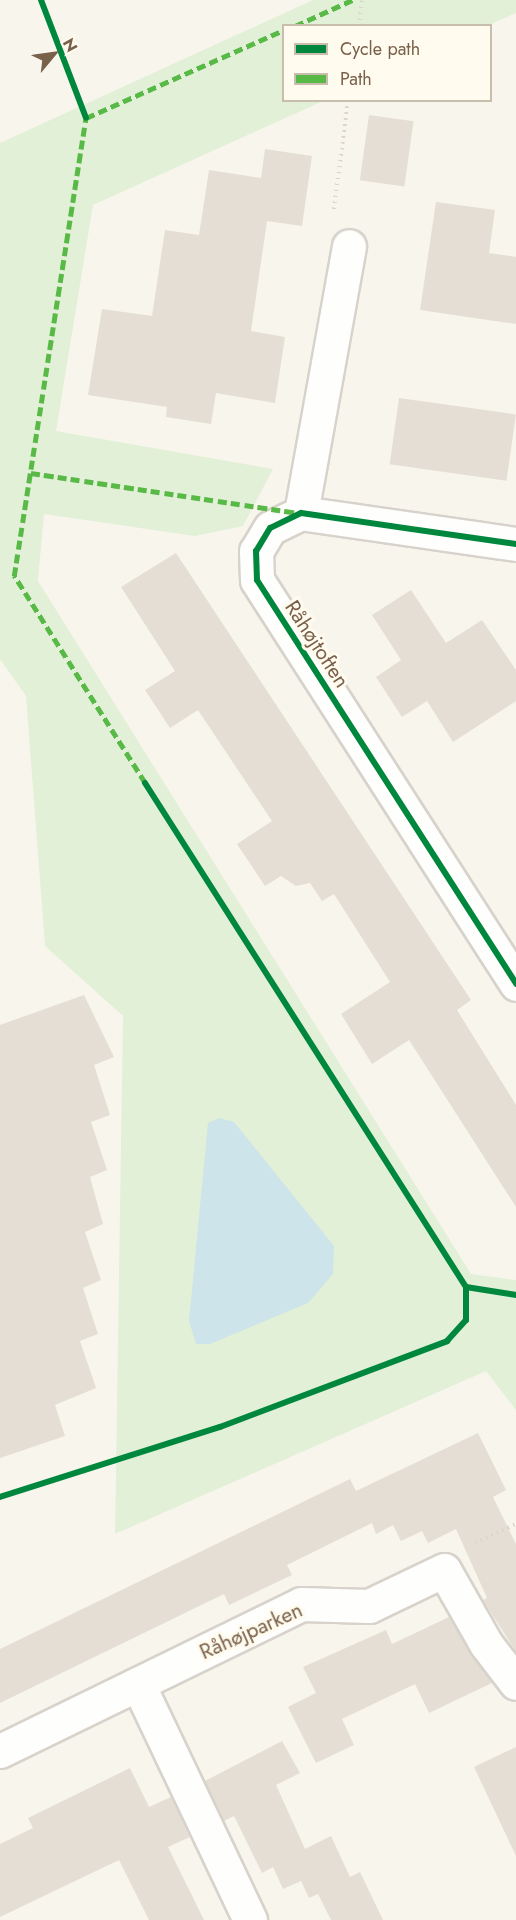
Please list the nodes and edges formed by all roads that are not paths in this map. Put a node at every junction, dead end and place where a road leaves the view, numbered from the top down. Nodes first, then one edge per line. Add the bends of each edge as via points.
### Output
1 (349, 246) road end
2 (301, 513) junction
3 (516, 544) edge
4 (516, 984) edge
5 (516, 1683) edge
6 (138, 1684) junction
7 (0, 1751) edge
8 (250, 1920) edge

1 - 2 street
2 - 3 street
2 - 4 street, Råhøjtoften via 270,528 256,550 257,580
5 - 6 street, Råhøjparken via 486,1644 444,1570 369,1606 301,1604
6 - 7 street, Råhøjparken
6 - 8 street

